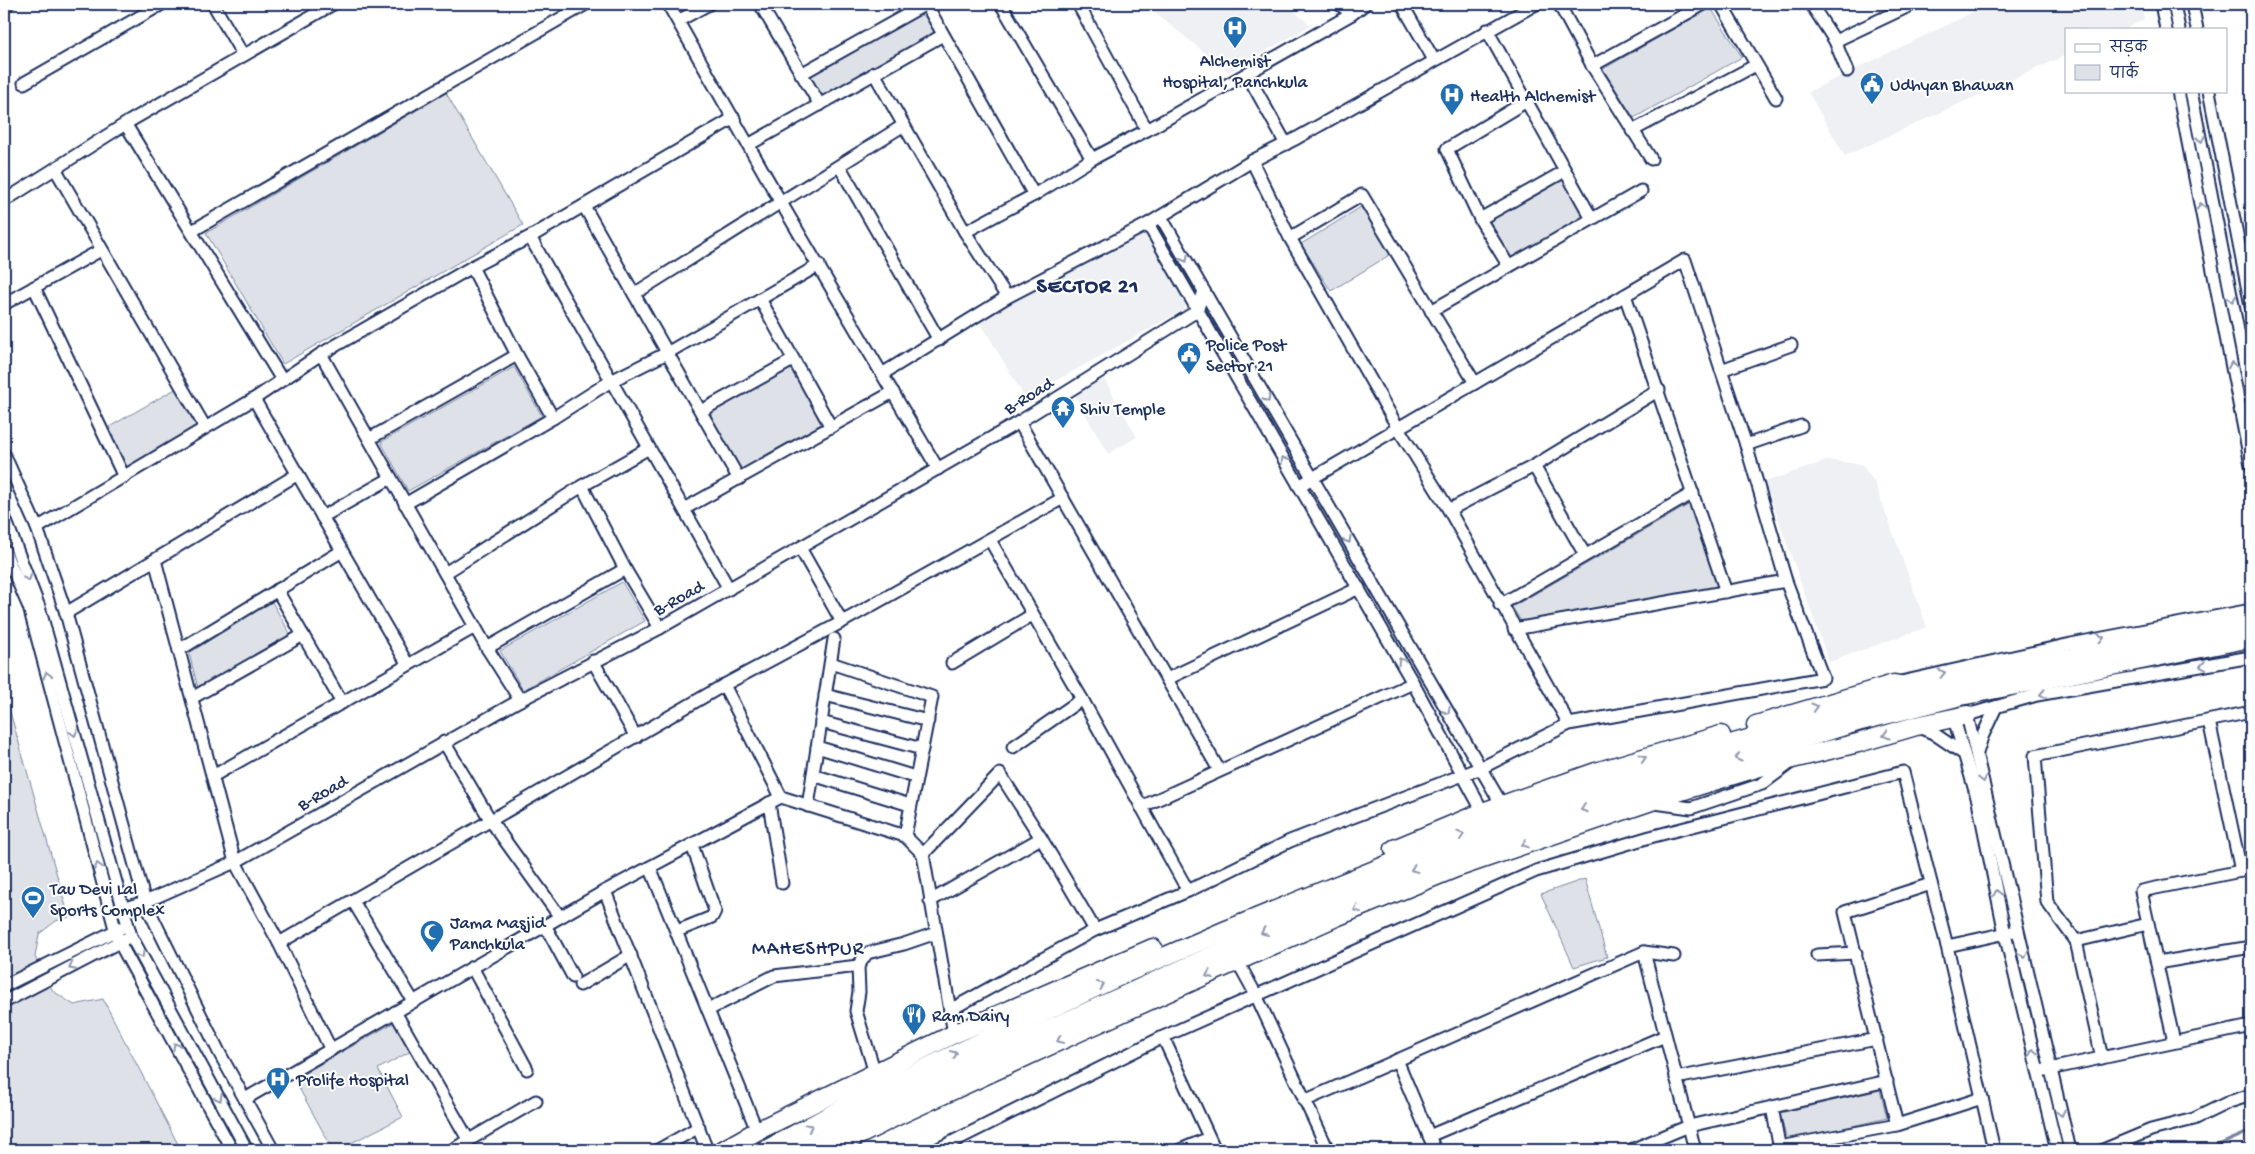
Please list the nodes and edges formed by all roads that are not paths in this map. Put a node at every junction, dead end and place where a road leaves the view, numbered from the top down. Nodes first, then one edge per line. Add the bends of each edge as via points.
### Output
1 (8, 4) edge
2 (162, 4) edge
3 (213, 4) edge
4 (333, 4) edge
5 (586, 4) edge
6 (668, 4) edge
7 (709, 4) edge
8 (760, 4) edge
9 (1001, 4) edge
10 (1078, 4) edge
11 (1339, 4) edge
12 (1365, 4) edge
13 (1402, 4) edge
14 (1559, 4) edge
15 (1704, 4) edge
16 (1721, 4) edge
17 (1811, 4) edge
18 (1913, 4) edge
19 (2161, 4) edge
20 (2174, 4) edge
21 (2192, 4) edge
22 (4, 6) edge
23 (1528, 6) edge
24 (1898, 7) edge
25 (1352, 14) junction
26 (678, 21) junction
27 (2166, 28) edge
28 (2179, 28) edge
29 (2197, 28) edge
30 (1487, 30) junction
31 (943, 35) junction
32 (1834, 41) junction
33 (243, 55) junction
34 (1434, 60) junction
35 (1756, 65) junction
36 (1592, 66) junction
37 (1847, 72) dead end
38 (874, 73) junction
39 (801, 74) junction
40 (1247, 74) junction
41 (24, 83) dead end
42 (2178, 92) edge
43 (2191, 92) edge
44 (2209, 92) edge
45 (1776, 98) dead end
46 (1525, 102) junction
47 (820, 105) junction
48 (734, 118) junction
49 (126, 125) junction
50 (904, 125) junction
51 (1148, 130) junction
52 (1632, 131) junction
53 (750, 144) junction
54 (1286, 144) junction
55 (1092, 159) junction
56 (1651, 159) dead end
57 (1252, 161) junction
58 (840, 166) junction
59 (56, 170) junction
60 (1564, 171) junction
61 (1641, 191) dead end
62 (1034, 195) junction
63 (4, 201) edge
64 (780, 201) junction
65 (584, 206) junction
66 (1161, 216) junction
67 (1480, 219) junction
68 (1592, 219) junction
69 (1148, 224) junction
70 (192, 231) junction
71 (965, 232) junction
72 (530, 237) junction
73 (1290, 238) junction
74 (101, 250) junction
75 (819, 265) junction
76 (1508, 265) junction
77 (472, 267) junction
78 (34, 287) junction
79 (1204, 291) junction
80 (634, 294) junction
81 (1626, 295) junction
82 (1007, 297) junction
83 (760, 300) junction
84 (4, 304) edge
85 (2251, 306) edge
86 (1197, 311) junction
87 (1431, 311) junction
88 (939, 340) junction
89 (1791, 345) dead end
90 (668, 353) junction
91 (321, 354) junction
92 (517, 355) junction
93 (793, 360) junction
94 (1720, 370) junction
95 (882, 374) junction
96 (282, 380) junction
97 (611, 382) junction
98 (1475, 383) junction
99 (1660, 390) junction
100 (893, 392) junction
101 (2251, 397) edge
102 (254, 399) junction
103 (701, 411) junction
104 (553, 418) junction
105 (1019, 422) junction
106 (1801, 426) dead end
107 (205, 427) junction
108 (830, 427) junction
109 (1398, 428) junction
110 (369, 439) junction
111 (1746, 445) junction
112 (649, 448) junction
113 (4, 454) edge
114 (2251, 457) edge
115 (1534, 466) junction
116 (938, 469) junction
117 (298, 474) junction
118 (124, 477) junction
119 (391, 478) junction
120 (1312, 478) junction
121 (739, 479) junction
122 (582, 486) junction
123 (1299, 486) junction
124 (1693, 493) junction
125 (1063, 498) junction
126 (405, 504) junction
127 (684, 510) junction
128 (1449, 510) junction
129 (4, 516) edge
130 (322, 517) junction
131 (37, 528) junction
132 (990, 540) junction
133 (800, 548) junction
134 (4, 550) edge
135 (342, 551) junction
136 (1585, 555) junction
137 (155, 560) junction
138 (625, 569) junction
139 (445, 573) junction
140 (1786, 581) junction
141 (1358, 588) junction
142 (729, 589) junction
143 (277, 590) junction
144 (1726, 592) junction
145 (2251, 604) edge
146 (1500, 605) junction
147 (66, 613) junction
148 (1032, 615) junction
149 (2248, 615) edge
150 (842, 622) junction
151 (475, 627) junction
152 (660, 628) junction
153 (1514, 629) junction
154 (303, 635) junction
155 (2140, 638) junction
156 (2251, 638) edge
157 (834, 639) dead end
158 (2200, 640) junction
159 (487, 648) junction
160 (180, 650) junction
161 (2251, 658) edge
162 (593, 661) junction
163 (831, 663) junction
164 (952, 663) dead end
165 (408, 665) junction
166 (1167, 679) junction
167 (1430, 680) junction
168 (1894, 684) junction
169 (724, 685) junction
170 (1415, 686) junction
171 (1924, 689) junction
172 (825, 695) junction
173 (192, 698) junction
174 (1082, 698) junction
175 (520, 700) junction
176 (342, 703) junction
177 (1996, 707) junction
178 (2251, 712) edge
179 (1961, 717) junction
180 (928, 721) junction
181 (2209, 721) junction
182 (821, 722) junction
183 (1569, 724) junction
184 (1916, 726) junction
185 (636, 736) junction
186 (444, 742) junction
187 (817, 747) junction
188 (1013, 747) dead end
189 (922, 749) junction
190 (1977, 753) junction
191 (1790, 754) junction
192 (1964, 754) junction
193 (1480, 768) junction
194 (1219, 770) junction
195 (813, 775) junction
196 (1463, 775) junction
197 (213, 776) junction
198 (915, 777) junction
199 (1652, 796) junction
200 (781, 797) junction
201 (769, 803) junction
202 (910, 805) junction
203 (1502, 805) junction
204 (808, 806) junction
205 (1141, 807) junction
206 (1482, 812) junction
207 (490, 821) junction
208 (905, 836) junction
209 (1042, 838) junction
210 (692, 845) junction
211 (923, 854) junction
212 (235, 862) junction
213 (650, 867) junction
214 (2246, 870) edge
215 (782, 883) dead end
216 (1931, 884) junction
217 (605, 891) junction
218 (1188, 891) junction
219 (353, 901) junction
220 (930, 901) junction
221 (145, 902) junction
222 (123, 908) junction
223 (111, 912) junction
224 (560, 917) junction
225 (128, 924) junction
226 (2148, 924) junction
227 (545, 925) junction
228 (116, 930) junction
229 (1095, 930) junction
230 (2018, 931) junction
231 (676, 932) junction
232 (936, 932) junction
233 (2005, 934) junction
234 (131, 936) junction
235 (2076, 941) junction
236 (120, 942) junction
237 (279, 942) junction
238 (1947, 946) junction
239 (2251, 947) edge
240 (1644, 952) junction
241 (1856, 953) junction
242 (1155, 954) junction
243 (631, 955) junction
244 (1817, 955) dead end
245 (1674, 956) dead end
246 (1238, 962) junction
247 (2157, 963) junction
248 (858, 966) junction
249 (472, 967) junction
250 (1170, 983) junction
251 (4, 986) edge
252 (1256, 995) junction
253 (4, 1002) edge
254 (413, 1002) junction
255 (708, 1010) junction
256 (950, 1010) junction
257 (395, 1012) junction
258 (2251, 1026) edge
259 (954, 1034) junction
260 (1665, 1036) junction
261 (1162, 1037) junction
262 (1876, 1039) junction
263 (2174, 1042) junction
264 (331, 1050) junction
265 (2102, 1058) junction
266 (1397, 1060) junction
267 (526, 1069) dead end
268 (2051, 1069) junction
269 (2038, 1071) junction
270 (875, 1073) junction
271 (1676, 1078) junction
272 (1887, 1081) junction
273 (2251, 1095) edge
274 (1982, 1098) junction
275 (245, 1099) junction
276 (536, 1101) dead end
277 (1304, 1101) junction
278 (1772, 1107) junction
279 (1897, 1125) junction
280 (1689, 1126) junction
281 (699, 1127) junction
282 (757, 1131) junction
283 (1429, 1136) junction
284 (1209, 1138) junction
285 (469, 1141) junction
286 (1780, 1149) edge
287 (232, 1150) edge
288 (247, 1150) edge
289 (273, 1150) edge
290 (452, 1150) edge
291 (658, 1150) edge
292 (707, 1150) edge
293 (723, 1150) edge
294 (766, 1150) edge
295 (803, 1150) edge
296 (830, 1150) edge
297 (936, 1150) edge
298 (1180, 1150) edge
299 (1215, 1150) edge
300 (1328, 1150) edge
301 (1435, 1150) edge
302 (1631, 1150) edge
303 (1695, 1150) edge
304 (1994, 1150) edge
305 (2057, 1150) edge
306 (2070, 1150) edge
307 (2103, 1150) edge

1 - 22 street
2 - 41 street
3 - 33 street
4 - 33 street
5 - 70 street
6 - 26 street
7 - 26 street
8 - 39 street
9 - 55 street
10 - 51 street
11 - 25 street
12 - 25 street
13 - 34 street
14 - 36 street
15 - 36 street
16 - 35 street
17 - 32 street
18 - 24 street
19 - 27 street
20 - 28 street
21 - 29 street
23 - 30 street
24 - 32 street
25 - 40 street
26 - 48 street
30 - 34 street
30 - 46 street
31 - 38 street
31 - 39 street via 926,4
31 - 62 street
32 - 37 street
33 - 49 street
34 - 54 street
35 - 45 street
35 - 52 street
36 - 52 street
38 - 47 street
38 - 50 street
39 - 47 street
40 - 51 street
40 - 54 street
114 -> 42 street
43 -> 101 street
44 - 85 street
46 - 60 street
46 - 67 street via 1447,149
47 - 53 street
48 - 53 street
48 - 65 street
49 - 59 street
49 - 70 street
50 - 58 street
50 - 71 street
51 - 55 street
52 - 56 street
53 - 64 street
54 - 57 street
55 - 62 street
57 - 66 street
57 - 73 street
58 - 64 street
58 - 88 street
59 - 63 street
59 - 74 street
60 - 67 street
60 - 68 street
61 - 68 street
62 - 71 street
64 - 75 street
64 - 80 street
65 - 72 street
65 - 80 street
66 - 69 street
66 -> 79 street
67 - 76 street
68 - 76 street
69 - 82 street
69 - 86 street
70 - 96 street
71 - 82 street
72 - 77 street
72 - 97 street
73 - 87 street via 1362,195
73 - 109 street
74 - 78 street
74 - 107 street
75 - 83 street
75 - 95 street
76 - 87 street
77 - 91 street
77 - 92 street
78 - 84 street
78 - 118 street
79 - 86 street
79 -> 120 street
80 - 90 street
81 - 94 street via 1685,260
81 - 98 street
81 - 99 street
82 - 88 street
83 - 90 street
83 - 93 street
86 - 105 street, B-Road
123 -> 86 street
87 - 98 street
88 - 95 street
89 - 94 street
90 - 97 street
90 - 103 street
91 - 96 street
91 - 110 street
92 - 104 street
92 - 110 street
93 - 103 street
93 - 108 street
94 - 111 street
95 - 100 street
96 - 102 street
97 - 104 street
97 - 112 street
98 - 109 street
99 - 115 street
99 - 124 street
100 - 108 street
100 - 116 street
102 - 107 street
102 - 117 street
103 - 121 street
104 - 126 street
105 - 116 street, B-Road
105 - 125 street
106 - 111 street
107 - 118 street
108 - 121 street
109 - 120 street
109 - 128 street
110 - 119 street
111 - 140 street
112 - 122 street
112 - 127 street
113 - 131 street
115 - 128 street
115 - 136 street
116 - 133 street, B-Road
117 - 130 street
117 - 137 street
118 - 131 street
119 - 126 street
119 - 130 street
120 - 123 street
120 -> 167 street
121 - 127 street
122 - 138 street
122 - 139 street
123 - 141 street
124 - 136 street
124 - 144 street
125 - 132 street
125 - 166 street
126 - 139 street
127 - 142 street
128 - 146 street
129 -> 222 street via 39,607
130 - 135 street
131 - 147 street
132 - 148 street
132 - 150 street
133 - 142 street, B-Road
133 - 150 street
223 -> 134 street via 30,607
135 - 143 street
135 - 165 street
136 - 146 street
137 - 147 street
137 - 160 street
138 - 152 street
138 - 159 street
139 - 151 street
140 - 144 street
140 - 183 street via 1823,678
141 - 166 street
170 -> 141 street
142 - 152 street, B-Road
143 - 154 street
143 - 160 street
144 - 153 street
145 - 149 street
146 - 153 street
147 - 221 street
148 - 164 street
148 - 174 street
149 - 155 street
149 - 158 highway
150 - 169 street
151 - 159 street
151 - 165 street
152 - 162 street, B-Road
153 - 183 street
154 - 173 street
154 - 176 street
155 - 158 highway
168 -> 155 street via 2071,644
155 - 171 highway
156 - 158 highway
157 - 163 street
158 - 191 highway via 1861,721
159 - 175 street
160 - 173 street
161 -> 177 street via 2037,695
162 - 175 street, B-Road
162 - 185 street
163 - 172 street
163 - 180 street via 932,697
165 - 176 street
166 - 194 street
167 - 170 street
167 -> 193 street
168 - 171 highway
203 -> 168 highway via 1605,770
169 - 185 street
169 - 200 street
170 - 194 street
170 - 196 street
242 -> 171 highway via 1446,840 1727,745
172 - 180 street
172 - 182 street
173 - 197 street
174 - 188 street
174 - 205 street
175 - 186 street, B-Road
176 - 197 street
177 - 179 street
177 - 190 street
178 - 181 street
179 - 184 highway
179 - 190 street
179 - 192 street
180 - 189 street
181 - 214 street
181 - 235 street via 2035,756 2047,902
182 - 187 street
182 - 189 street
183 - 193 street
184 -> 191 highway via 1858,743
184 - 192 street via 1933,733
185 - 207 street
186 - 207 street
186 - 212 street, B-Road
187 - 195 street
187 - 198 street
189 - 198 street
190 -> 230 street
191 -> 199 highway
191 - 199 street via 1762,784 1691,808
233 -> 192 street via 1978,801
193 - 196 street
193 - 203 street
194 - 205 street
195 - 202 street
195 - 204 street
196 - 206 street
196 - 218 street via 1290,841
197 - 212 street
198 - 202 street
199 -> 246 highway via 1456,868 1336,917
199 -> 250 highway via 1449,855 1335,900
200 - 201 street
200 - 204 street
201 - 210 street
201 - 215 street
202 - 208 street
203 - 206 highway
204 - 208 street
205 - 218 street
206 - 242 highway
207 - 219 street
207 - 224 street
208 - 211 street
209 - 211 street via 1000,774
209 - 220 street
209 - 229 street
210 - 213 street
210 - 231 street via 715,911 712,917
211 - 220 street
212 - 221 street, B-Road
212 - 237 street
213 - 217 street
213 - 231 street
214 - 226 street via 2141,891
216 - 238 street
216 - 241 street via 1846,912
216 - 252 street via 1903,772 1650,837 1536,871
217 - 224 street
217 - 243 street
218 - 229 street
219 - 237 street
219 - 254 street
220 - 232 street
221 - 222 street, B-Road
221 - 275 street
222 - 223 street, B-Road
222 - 225 street
223 - 228 street
224 - 227 street
225 - 228 street
225 - 234 street
226 - 235 street
226 - 247 street
227 - 243 street via 576,981
227 - 249 street
228 - 236 street
228 - 251 street
229 - 256 street
230 - 233 street
230 -> 268 street
231 - 255 street
232 - 248 street via 867,953
232 - 256 street
233 - 238 street
269 -> 233 street
234 - 236 street
234 -> 288 street
235 - 265 street
236 -> 253 street
287 -> 236 street
237 - 264 street
238 - 274 street
239 - 247 street
240 - 245 street
240 - 260 street
240 - 266 street
241 - 244 street
241 - 262 street
242 - 259 highway
294 -> 242 highway via 860,1099
243 - 281 street
246 -> 250 highway
246 - 252 street
247 - 263 street
248 - 255 street via 774,976
248 - 270 street via 856,1011
249 - 254 street
249 - 267 street
250 - 295 highway via 965,1067
250 -> 296 highway
252 - 261 street
252 - 277 street
254 - 257 street
255 - 282 street
256 - 259 street
257 - 264 street
257 - 285 street
258 - 263 street
259 - 270 highway
260 - 271 street
260 - 283 street
261 - 284 street
261 - 297 street
262 - 271 street
262 - 272 street
263 - 265 street
264 - 275 street
265 - 268 street
266 - 277 street
266 - 283 street
268 - 269 street
268 -> 306 street
269 - 305 street
270 - 282 highway
271 - 280 street
272 - 278 street
272 - 279 street
273 - 307 street
274 - 279 street
274 - 304 street
275 - 289 street
276 - 285 street
277 - 300 street
278 - 280 street
278 - 286 street
279 - 286 street
280 - 302 street
280 - 303 street
281 - 291 street
281 - 292 street
282 - 293 highway
283 - 301 street
284 - 298 street
284 - 299 street
285 - 290 street

